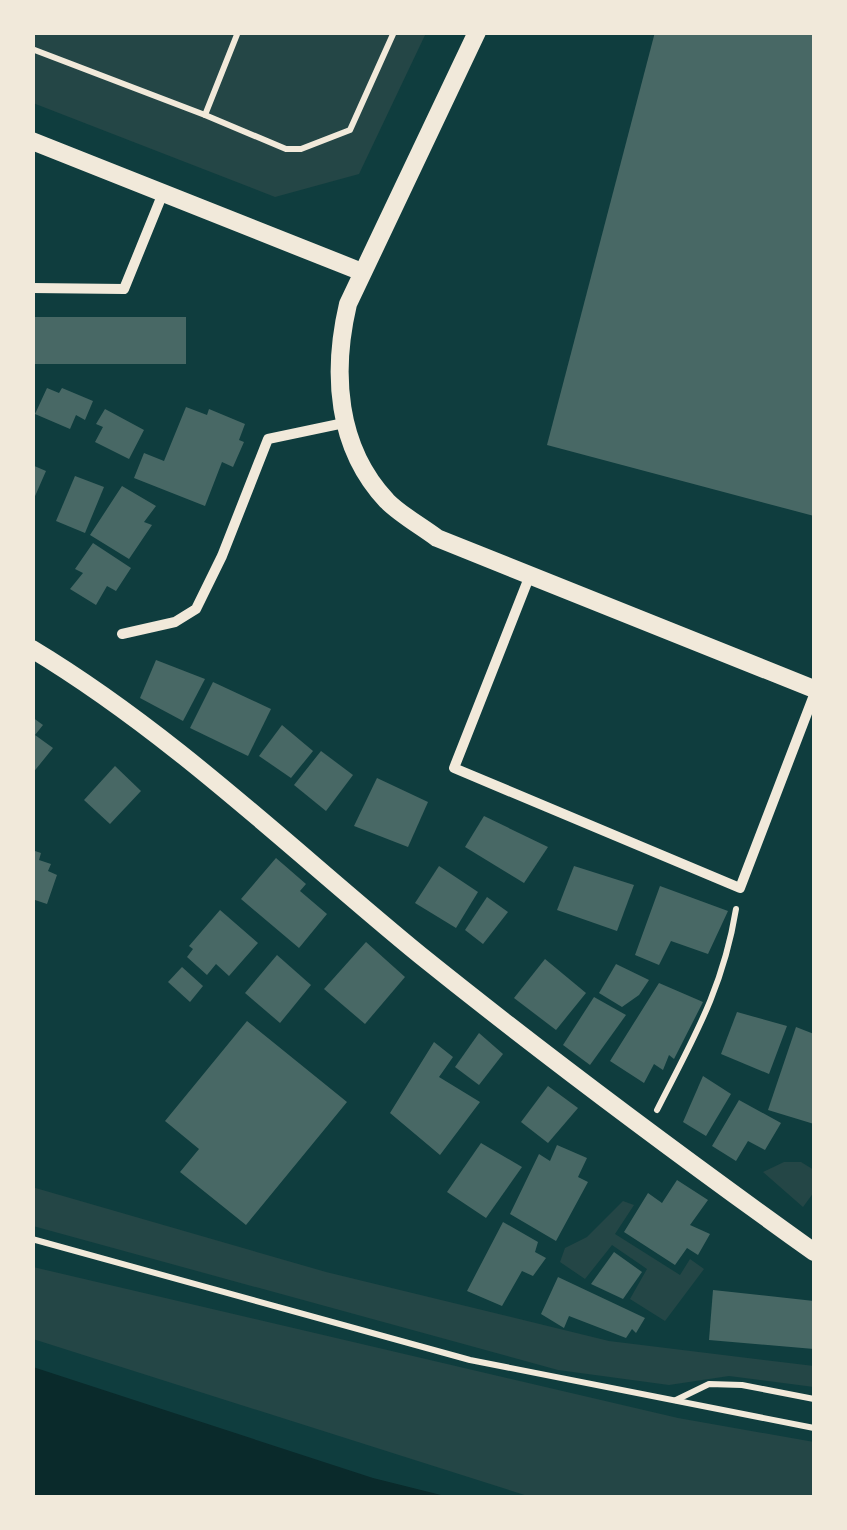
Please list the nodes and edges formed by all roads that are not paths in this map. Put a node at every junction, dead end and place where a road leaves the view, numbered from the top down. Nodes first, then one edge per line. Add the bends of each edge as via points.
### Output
1 (476, 32) edge
2 (32, 141) edge
3 (163, 193) junction
4 (362, 272) junction
5 (32, 288) edge
6 (344, 422) junction
7 (530, 575) junction
8 (122, 634) dead end
9 (32, 649) edge
10 (814, 692) edge
11 (814, 1252) edge

1 - 4 street
2 - 3 street
3 - 4 street
3 - 5 street via 124,289
4 - 6 street via 339,342
6 - 7 street via 356,455 387,500 436,538
6 - 8 street via 268,439 196,609 175,622
7 - 10 street
7 - 10 street via 454,768 740,888
9 - 11 street via 201,771 646,1132

